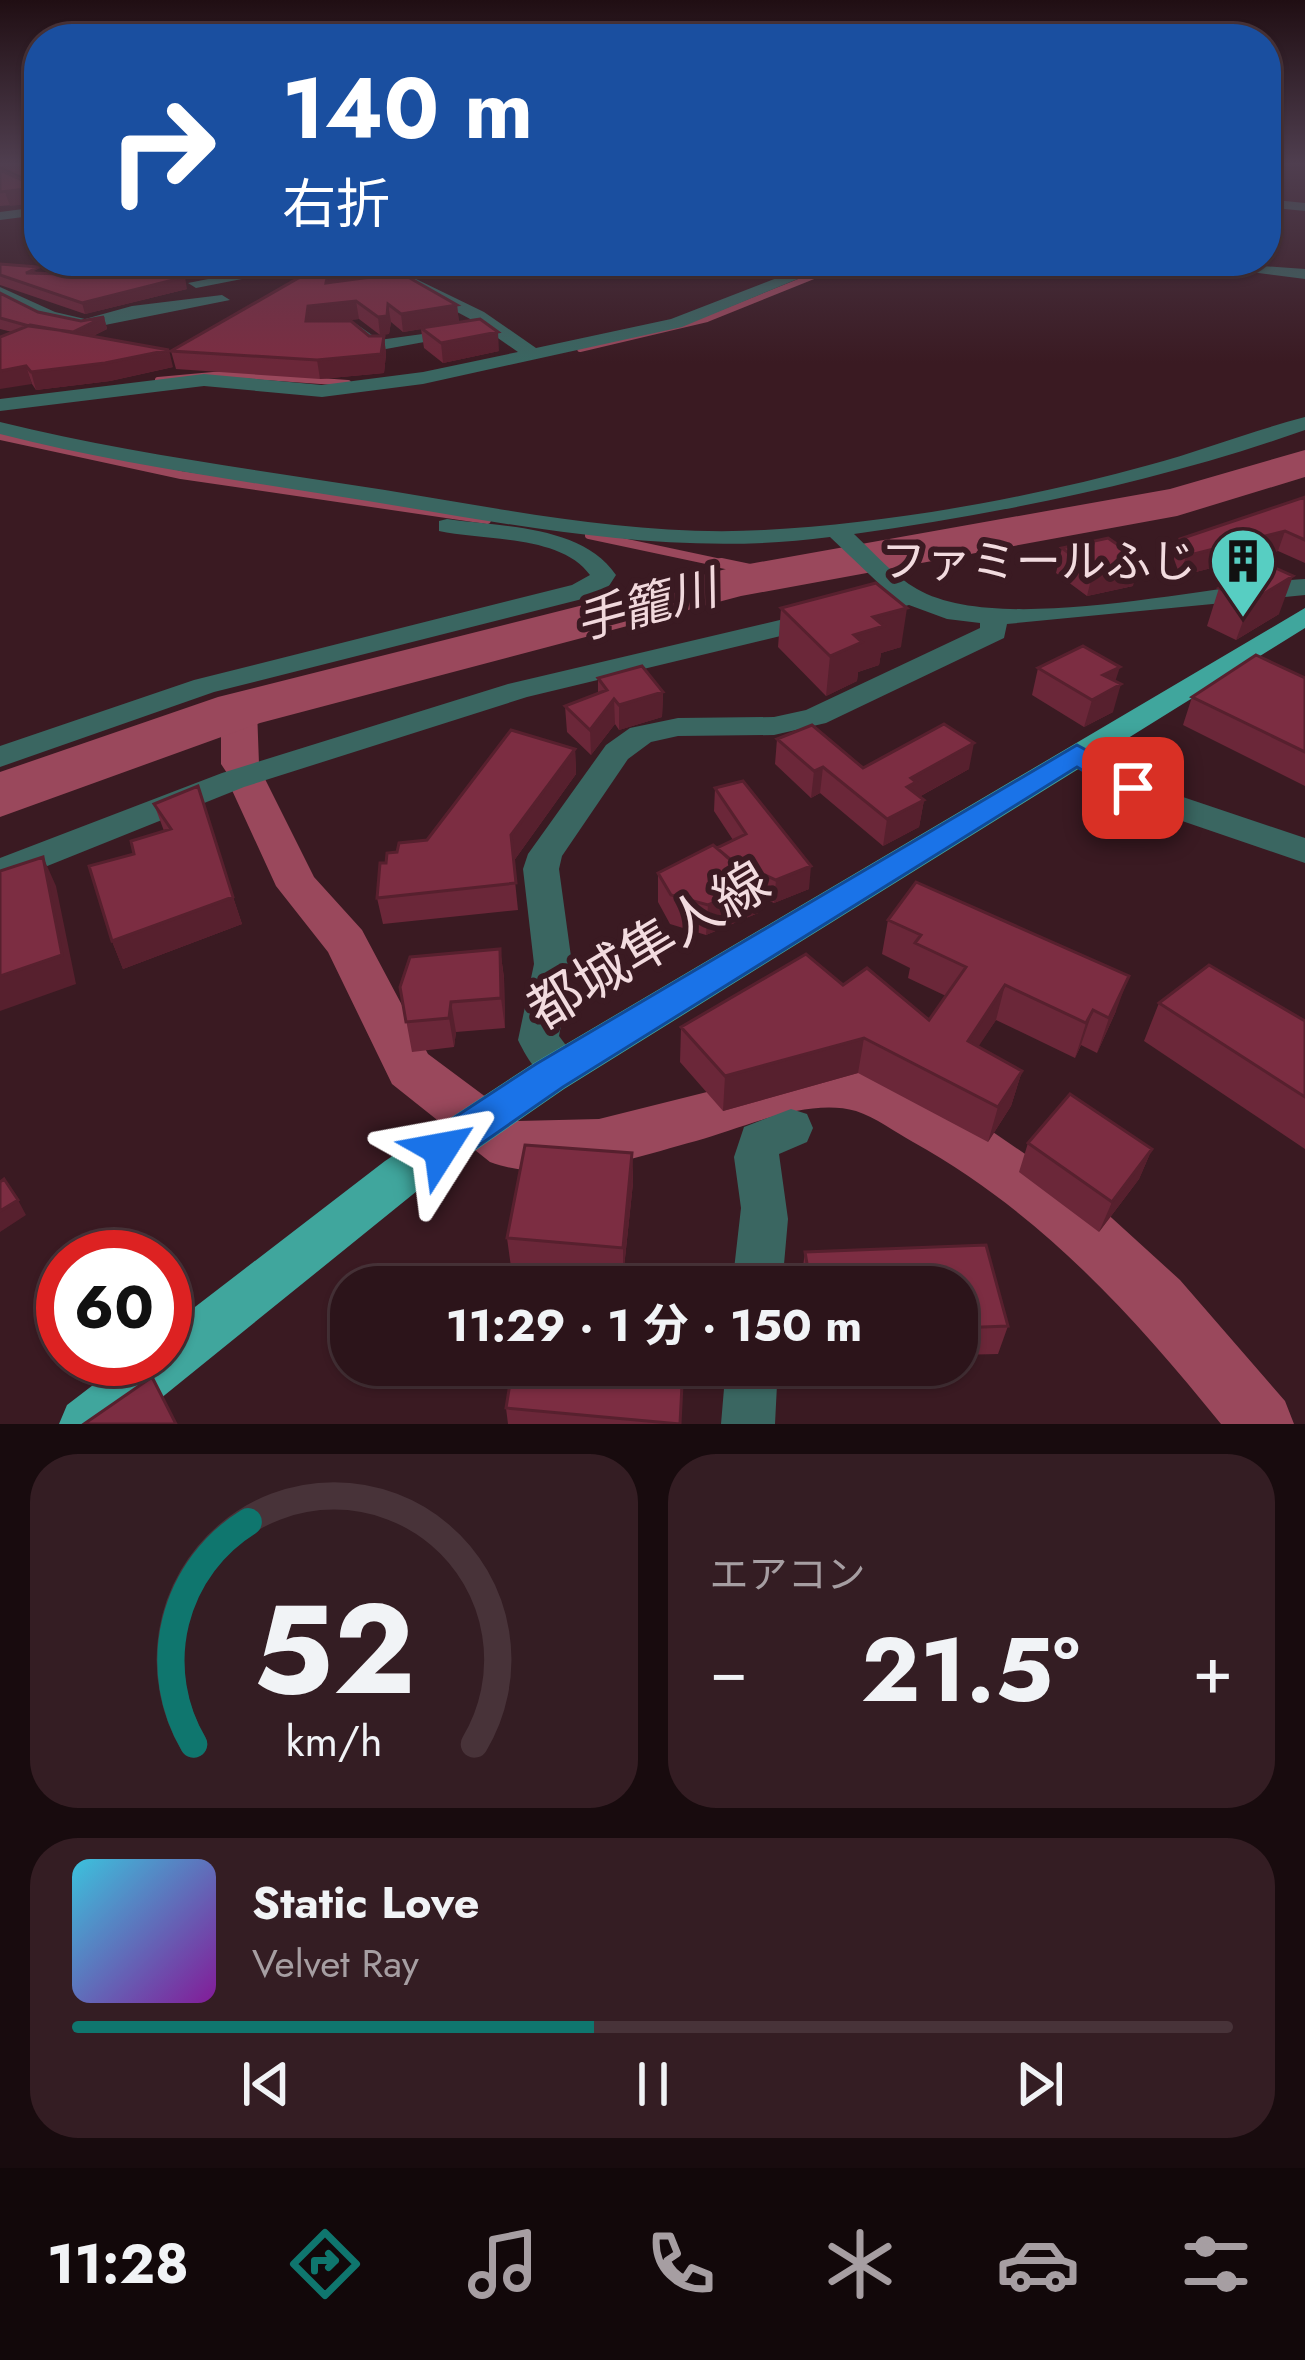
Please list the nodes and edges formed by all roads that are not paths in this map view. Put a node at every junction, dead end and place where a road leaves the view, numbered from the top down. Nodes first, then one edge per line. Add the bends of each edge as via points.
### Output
1 (237, 276) edge
2 (402, 276) edge
3 (796, 276) edge
4 (196, 283) dead end
5 (6, 298) edge
6 (222, 300) dead end
7 (494, 327) junction
8 (338, 330) edge
9 (534, 355) junction
10 (0, 405) edge
11 (1305, 423) edge
12 (0, 428) edge
13 (0, 446) edge
14 (835, 529) junction
15 (1305, 587) edge
16 (912, 597) junction
17 (993, 616) junction
18 (1305, 616) edge
19 (1077, 754) junction
20 (0, 757) edge
21 (1305, 851) edge
22 (0, 872) edge
23 (556, 1072) junction
24 (791, 1127) dead end
25 (758, 1266) edge
26 (751, 1386) edge
27 (86, 1424) edge
28 (748, 1424) edge

1 - 4 street
2 - 7 street via 394,278
3 - 9 street via 676,323
5 - 6 street via 85,324
7 - 8 street via 375,346 359,328
7 - 9 street
9 - 10 street via 344,389 204,380
11 - 14 street via 1118,481
12 - 14 street via 144,460 629,531 747,538
13 - 20 street via 569,547 595,559 603,574 581,591 204,686
14 - 16 street
15 - 17 street
16 - 17 street
16 - 22 street via 518,690 233,780
17 - 23 street via 994,632 842,709 774,726 658,731 616,752 541,869 554,964 538,1040
18 - 19 main road, 都城隼人線
19 - 21 street via 1162,802
19 - 23 main road, 都城隼人線
23 - 27 main road, 都城隼人線 via 441,1149
24 - 25 street via 760,1141 755,1154 763,1197
26 - 28 street

